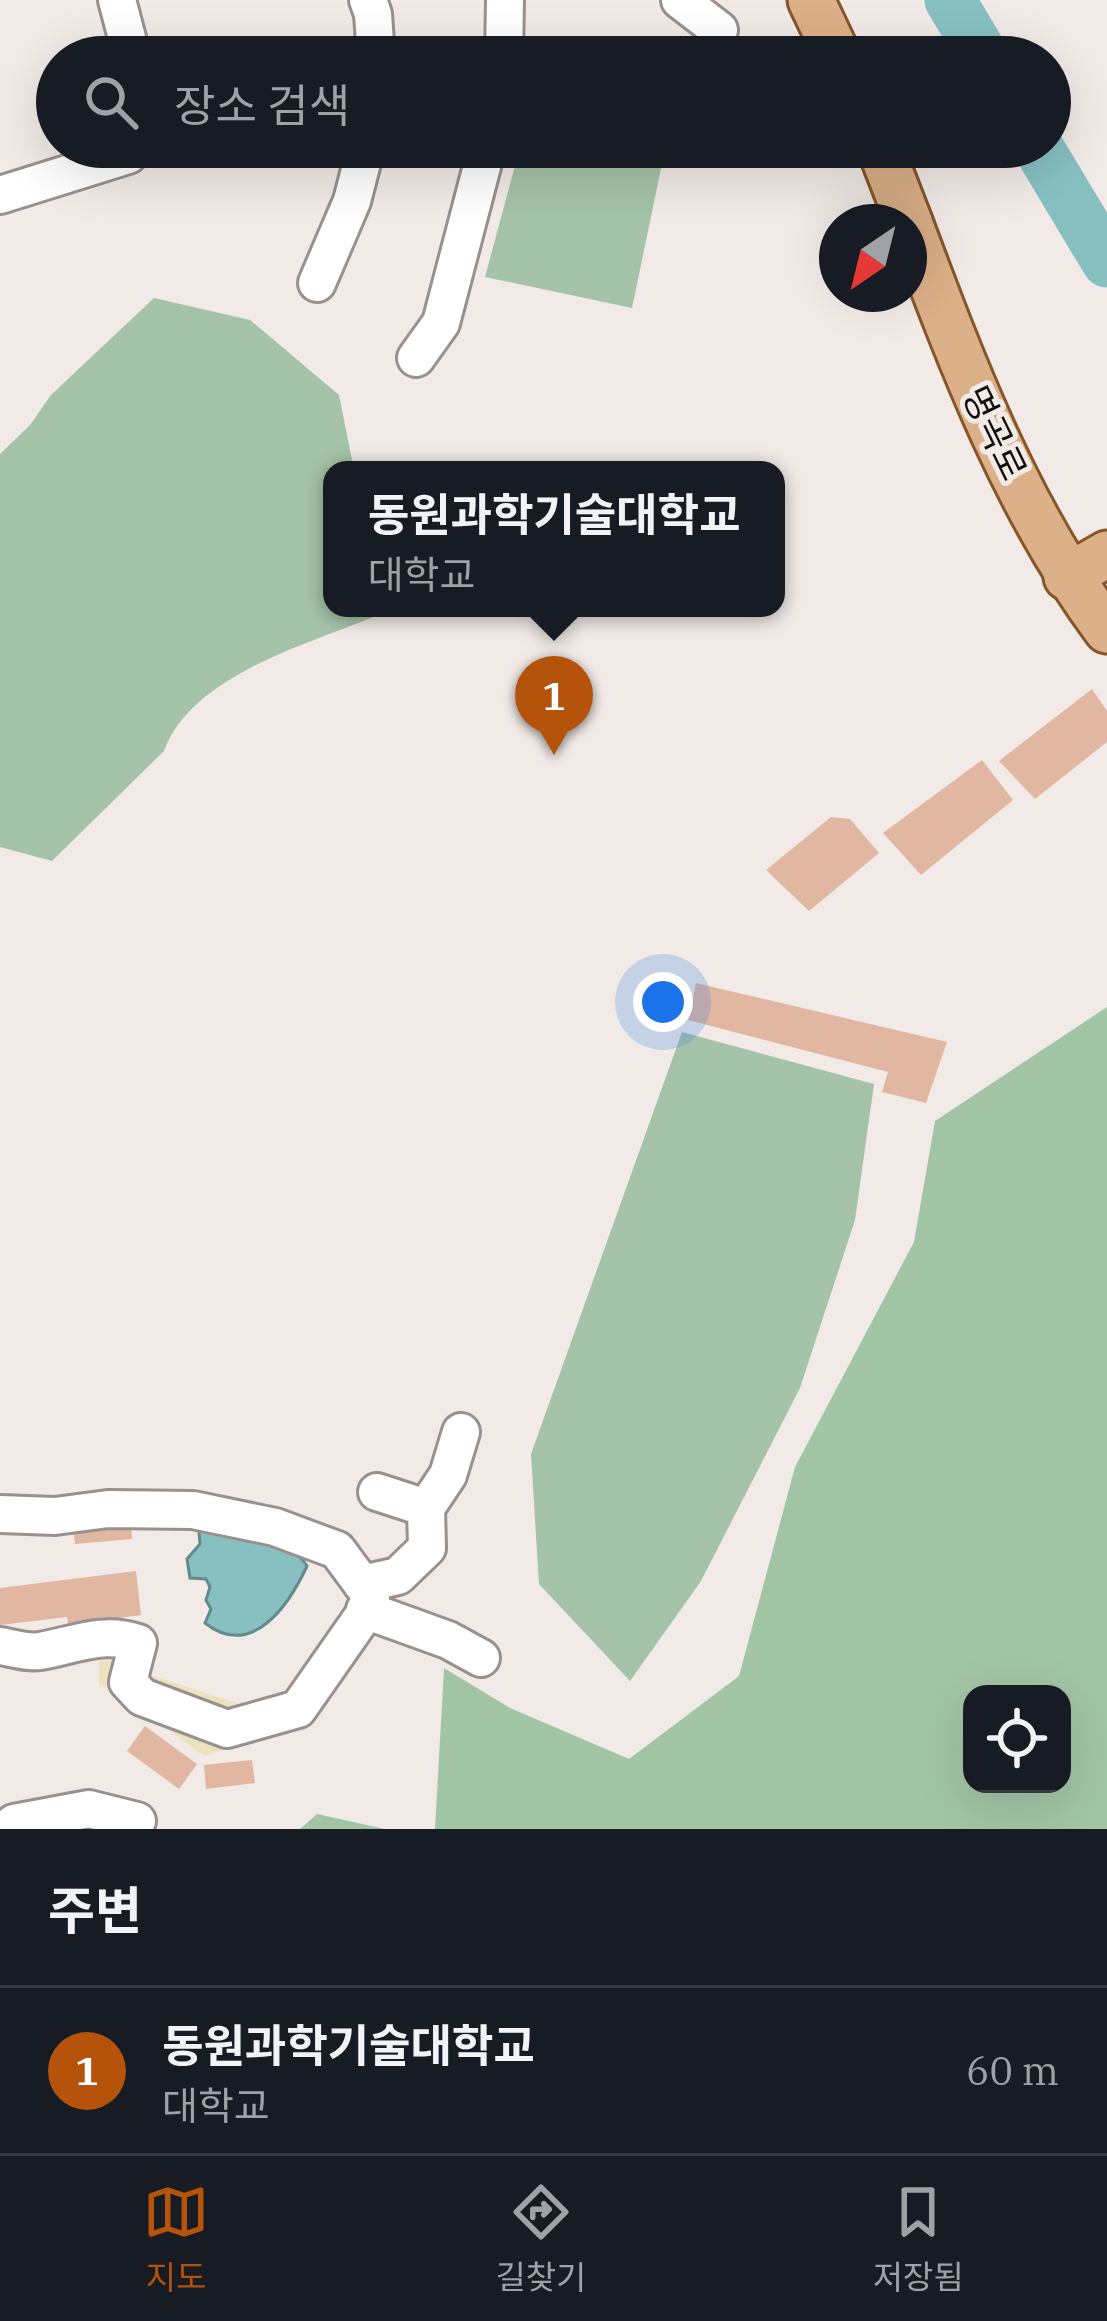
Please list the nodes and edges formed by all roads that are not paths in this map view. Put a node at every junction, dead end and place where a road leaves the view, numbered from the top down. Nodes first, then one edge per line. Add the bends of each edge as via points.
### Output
1 (117, 0) edge
2 (368, 0) edge
3 (505, 0) edge
4 (680, 0) edge
5 (811, 0) edge
6 (719, 30) dead end
7 (126, 36) edge
8 (375, 36) edge
9 (504, 36) edge
10 (828, 36) edge
11 (86, 168) edge
12 (361, 168) edge
13 (482, 168) edge
14 (888, 168) edge
15 (0, 195) edge
16 (902, 204) edge
17 (927, 270) edge
18 (317, 283) dead end
19 (416, 358) dead end
20 (1107, 554) edge
21 (1067, 577) junction
22 (1107, 630) edge
23 (461, 1432) dead end
24 (376, 1492) dead end
25 (426, 1508) junction
26 (0, 1514) edge
27 (363, 1597) junction
28 (0, 1646) edge
29 (481, 1658) dead end
30 (137, 1821) dead end
31 (7, 1829) edge

1 - 7 lane
2 - 8 lane
3 - 9 lane
4 - 6 lane
5 - 10 main road
11 - 15 lane
12 - 18 lane
13 - 19 lane via 441,323
14 - 16 main road, 명곡로
17 - 21 main road, 명곡로 via 974,396
20 - 21 main road
21 - 22 main road, 명곡로
23 - 25 lane via 448,1475
24 - 25 lane
25 - 27 lane via 428,1548
26 - 27 lane via 193,1510 274,1527 337,1550
27 - 28 lane via 298,1709 227,1729 142,1696 128,1682 138,1642 117,1636 36,1653
27 - 29 lane
30 - 31 lane via 89,1809

